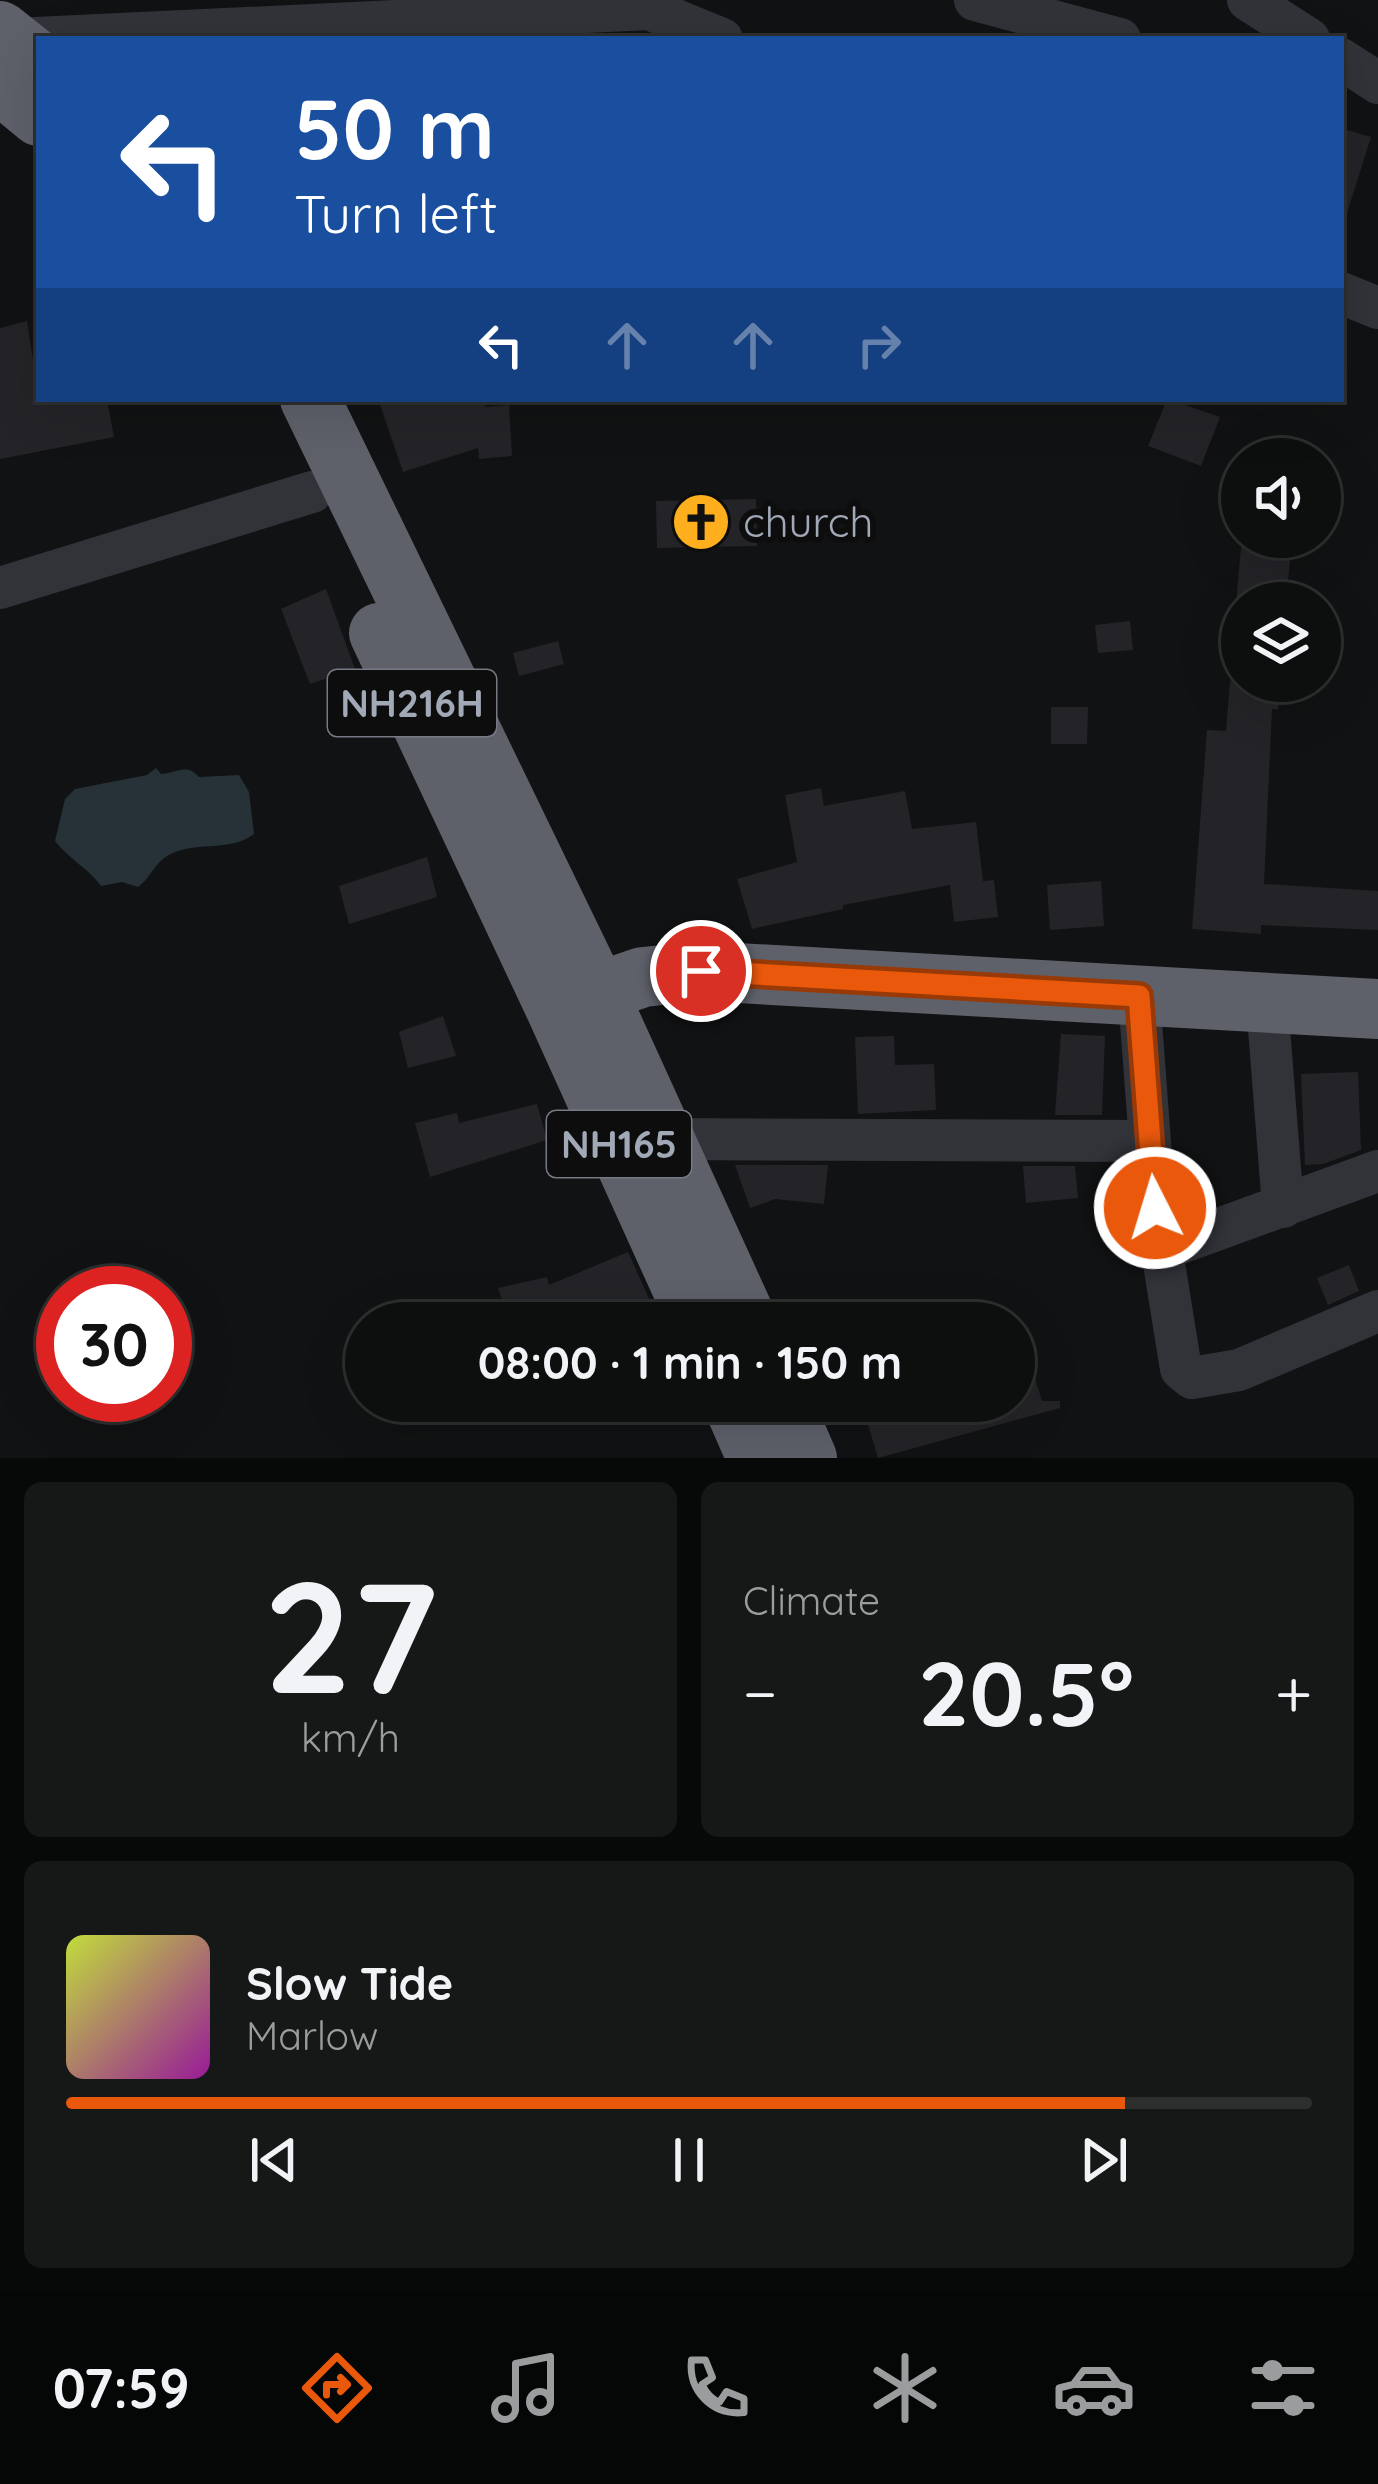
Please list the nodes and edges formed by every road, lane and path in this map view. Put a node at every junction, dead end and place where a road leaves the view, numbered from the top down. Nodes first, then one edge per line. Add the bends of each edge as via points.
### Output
1 (975, 0) edge
2 (1248, 0) edge
3 (653, 4) edge
4 (1303, 27) edge
5 (440, 29) edge
6 (320, 36) edge
7 (716, 36) edge
8 (1109, 36) edge
9 (13, 54) edge
10 (1344, 61) edge
11 (1378, 83) edge
12 (36, 109) edge
13 (1344, 293) edge
14 (1378, 308) edge
15 (269, 402) edge
16 (311, 402) edge
17 (312, 492) junction
18 (0, 588) edge
19 (1139, 996) junction
20 (576, 998) junction
21 (1267, 1003) junction
22 (1378, 1009) edge
23 (666, 1139) junction
24 (1150, 1141) junction
25 (1378, 1171) edge
26 (1283, 1207) junction
27 (1161, 1250) junction
28 (690, 1302) edge
29 (739, 1302) edge
30 (1378, 1311) edge
31 (741, 1422) edge
32 (791, 1422) edge
33 (757, 1458) edge
34 (807, 1458) edge

1 - 8 street
2 - 4 street
3 - 5 street
3 - 7 street
5 - 6 street
9 - 12 highway
10 - 11 street
13 - 14 street
15 - 17 highway, NH216H
16 - 20 highway, NH216H
17 - 18 street
17 - 20 highway, NH216H
19 - 20 highway via 701,971 643,977
19 - 21 highway
19 - 24 street
20 - 23 highway, NH165
20 - 28 highway, NH165
21 - 22 highway
21 - 26 street
23 - 24 street
23 - 29 highway, NH165
24 - 27 street
25 - 26 street
26 - 27 street
27 - 30 street via 1174,1350 1192,1378 1239,1370
31 - 33 highway
32 - 34 highway

